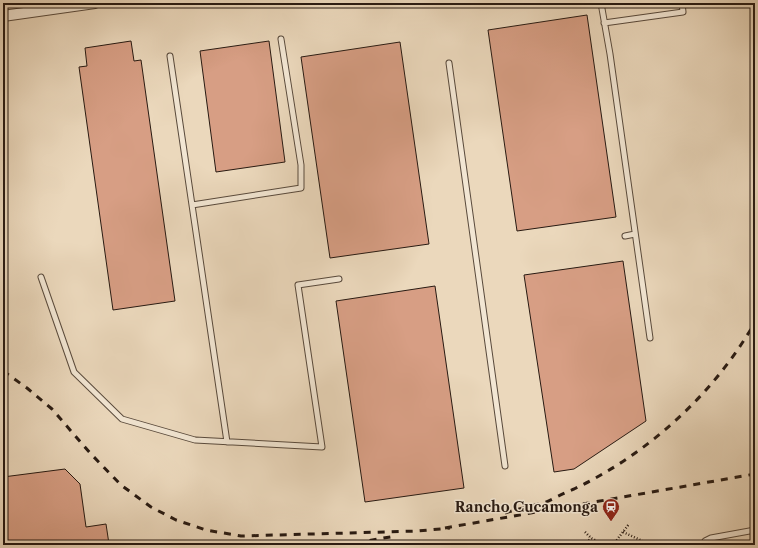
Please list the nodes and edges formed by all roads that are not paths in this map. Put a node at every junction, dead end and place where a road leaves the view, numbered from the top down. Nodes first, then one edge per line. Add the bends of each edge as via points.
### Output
1 (95, 3) edge
2 (601, 3) edge
3 (682, 3) edge
4 (3, 16) edge
5 (604, 23) junction
6 (281, 39) dead end
7 (170, 56) dead end
8 (449, 63) dead end
9 (192, 205) junction
10 (635, 234) junction
11 (624, 236) dead end
12 (41, 277) dead end
13 (339, 279) dead end
14 (650, 338) dead end
15 (228, 442) junction
16 (505, 466) dead end
17 (755, 530) edge
18 (702, 545) edge

1 - 4 street
2 - 5 lane
3 - 5 lane via 683,12
5 - 10 lane
6 - 9 lane via 301,165 301,188
7 - 9 lane
8 - 16 lane
9 - 15 lane
10 - 11 lane
10 - 14 lane
12 - 15 lane via 74,372 122,419 195,440
13 - 15 lane via 298,285 322,447
17 - 18 lane via 711,538

